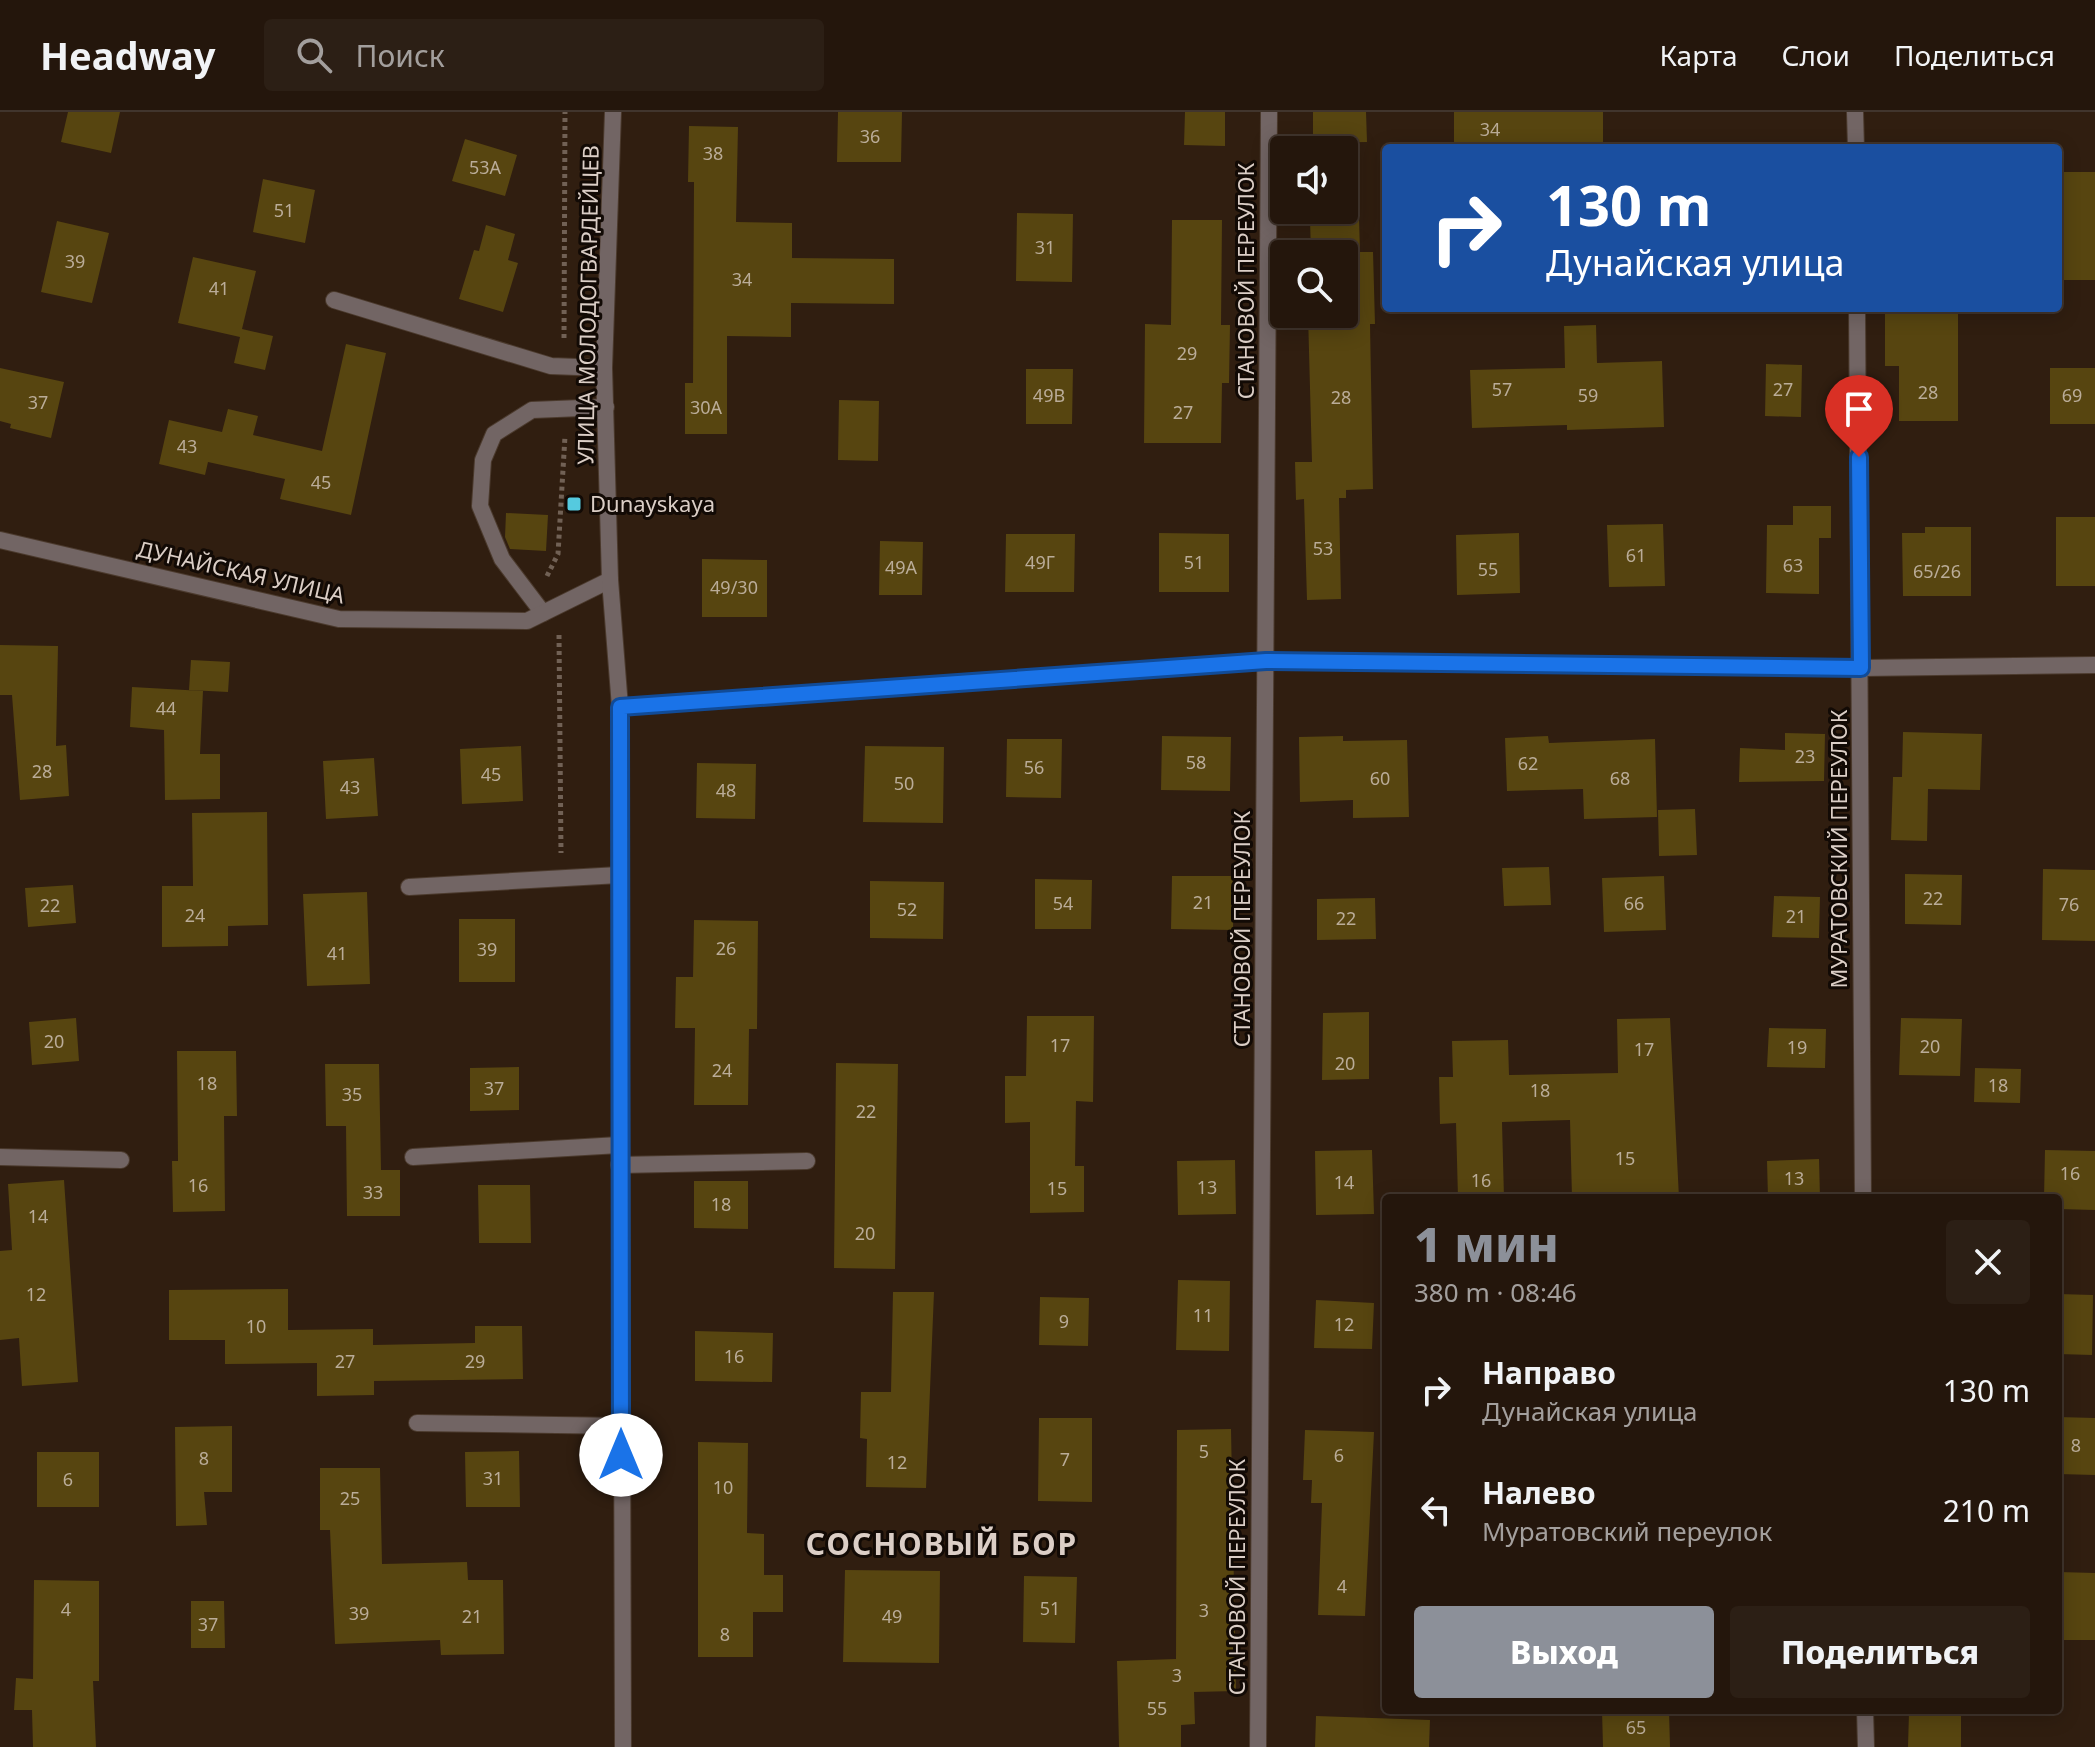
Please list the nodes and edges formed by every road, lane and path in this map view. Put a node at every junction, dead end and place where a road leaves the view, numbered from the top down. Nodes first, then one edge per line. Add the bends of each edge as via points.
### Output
1 (565, 112) edge
2 (613, 112) edge
3 (1269, 112) edge
4 (1855, 112) edge
5 (1856, 144) edge
6 (334, 300) dead end
7 (1857, 312) edge
8 (564, 367) junction
9 (604, 368) junction
10 (606, 407) junction
11 (567, 409) junction
12 (0, 540) edge
13 (610, 580) junction
14 (559, 605) junction
15 (543, 613) junction
16 (1266, 661) junction
17 (2095, 665) edge
18 (1861, 668) junction
19 (620, 707) junction
20 (619, 875) junction
21 (561, 878) junction
22 (409, 887) dead end
23 (619, 1145) junction
24 (0, 1157) edge
25 (413, 1157) dead end
26 (121, 1160) dead end
27 (807, 1161) dead end
28 (619, 1165) junction
29 (1863, 1194) edge
30 (417, 1423) dead end
31 (621, 1426) junction
32 (1865, 1714) edge
33 (623, 1747) edge
34 (1258, 1747) edge
35 (1866, 1747) edge

1 - 8 path
2 - 9 street, УЛИЦА МОЛОДОГВАРДЕЙЦЕВ
3 - 16 street, СТАНОВОЙ ПЕРЕУЛОК
4 - 5 street
6 - 8 street
7 - 18 street, МУРАТОВСКИЙ ПЕРЕУЛОК
8 - 9 street
9 - 10 street, УЛИЦА МОЛОДОГВАРДЕЙЦЕВ
10 - 11 street
10 - 13 street, УЛИЦА МОЛОДОГВАРДЕЙЦЕВ
11 - 14 path via 558,554 543,585
11 - 15 street via 532,410 494,434 483,460 480,506 502,559
12 - 15 street, ДУНАЙСКАЯ УЛИЦА via 339,619 527,621
13 - 14 street, ДУНАЙСКАЯ УЛИЦА
13 - 19 street, УЛИЦА МОЛОДОГВАРДЕЙЦЕВ
14 - 15 street, ДУНАЙСКАЯ УЛИЦА
14 - 21 path
16 - 18 street
16 - 19 street
16 - 34 street, СТАНОВОЙ ПЕРЕУЛОК
17 - 18 street
18 - 29 street, МУРАТОВСКИЙ ПЕРЕУЛОК
19 - 20 street, УЛИЦА МОЛОДОГВАРДЕЙЦЕВ
20 - 21 street
20 - 23 street, УЛИЦА МОЛОДОГВАРДЕЙЦЕВ
21 - 22 street
23 - 25 street
23 - 28 street, УЛИЦА МОЛОДОГВАРДЕЙЦЕВ
24 - 26 street
27 - 28 street
28 - 31 street, УЛИЦА МОЛОДОГВАРДЕЙЦЕВ
30 - 31 street
31 - 33 street, УЛИЦА МОЛОДОГВАРДЕЙЦЕВ
32 - 35 street

